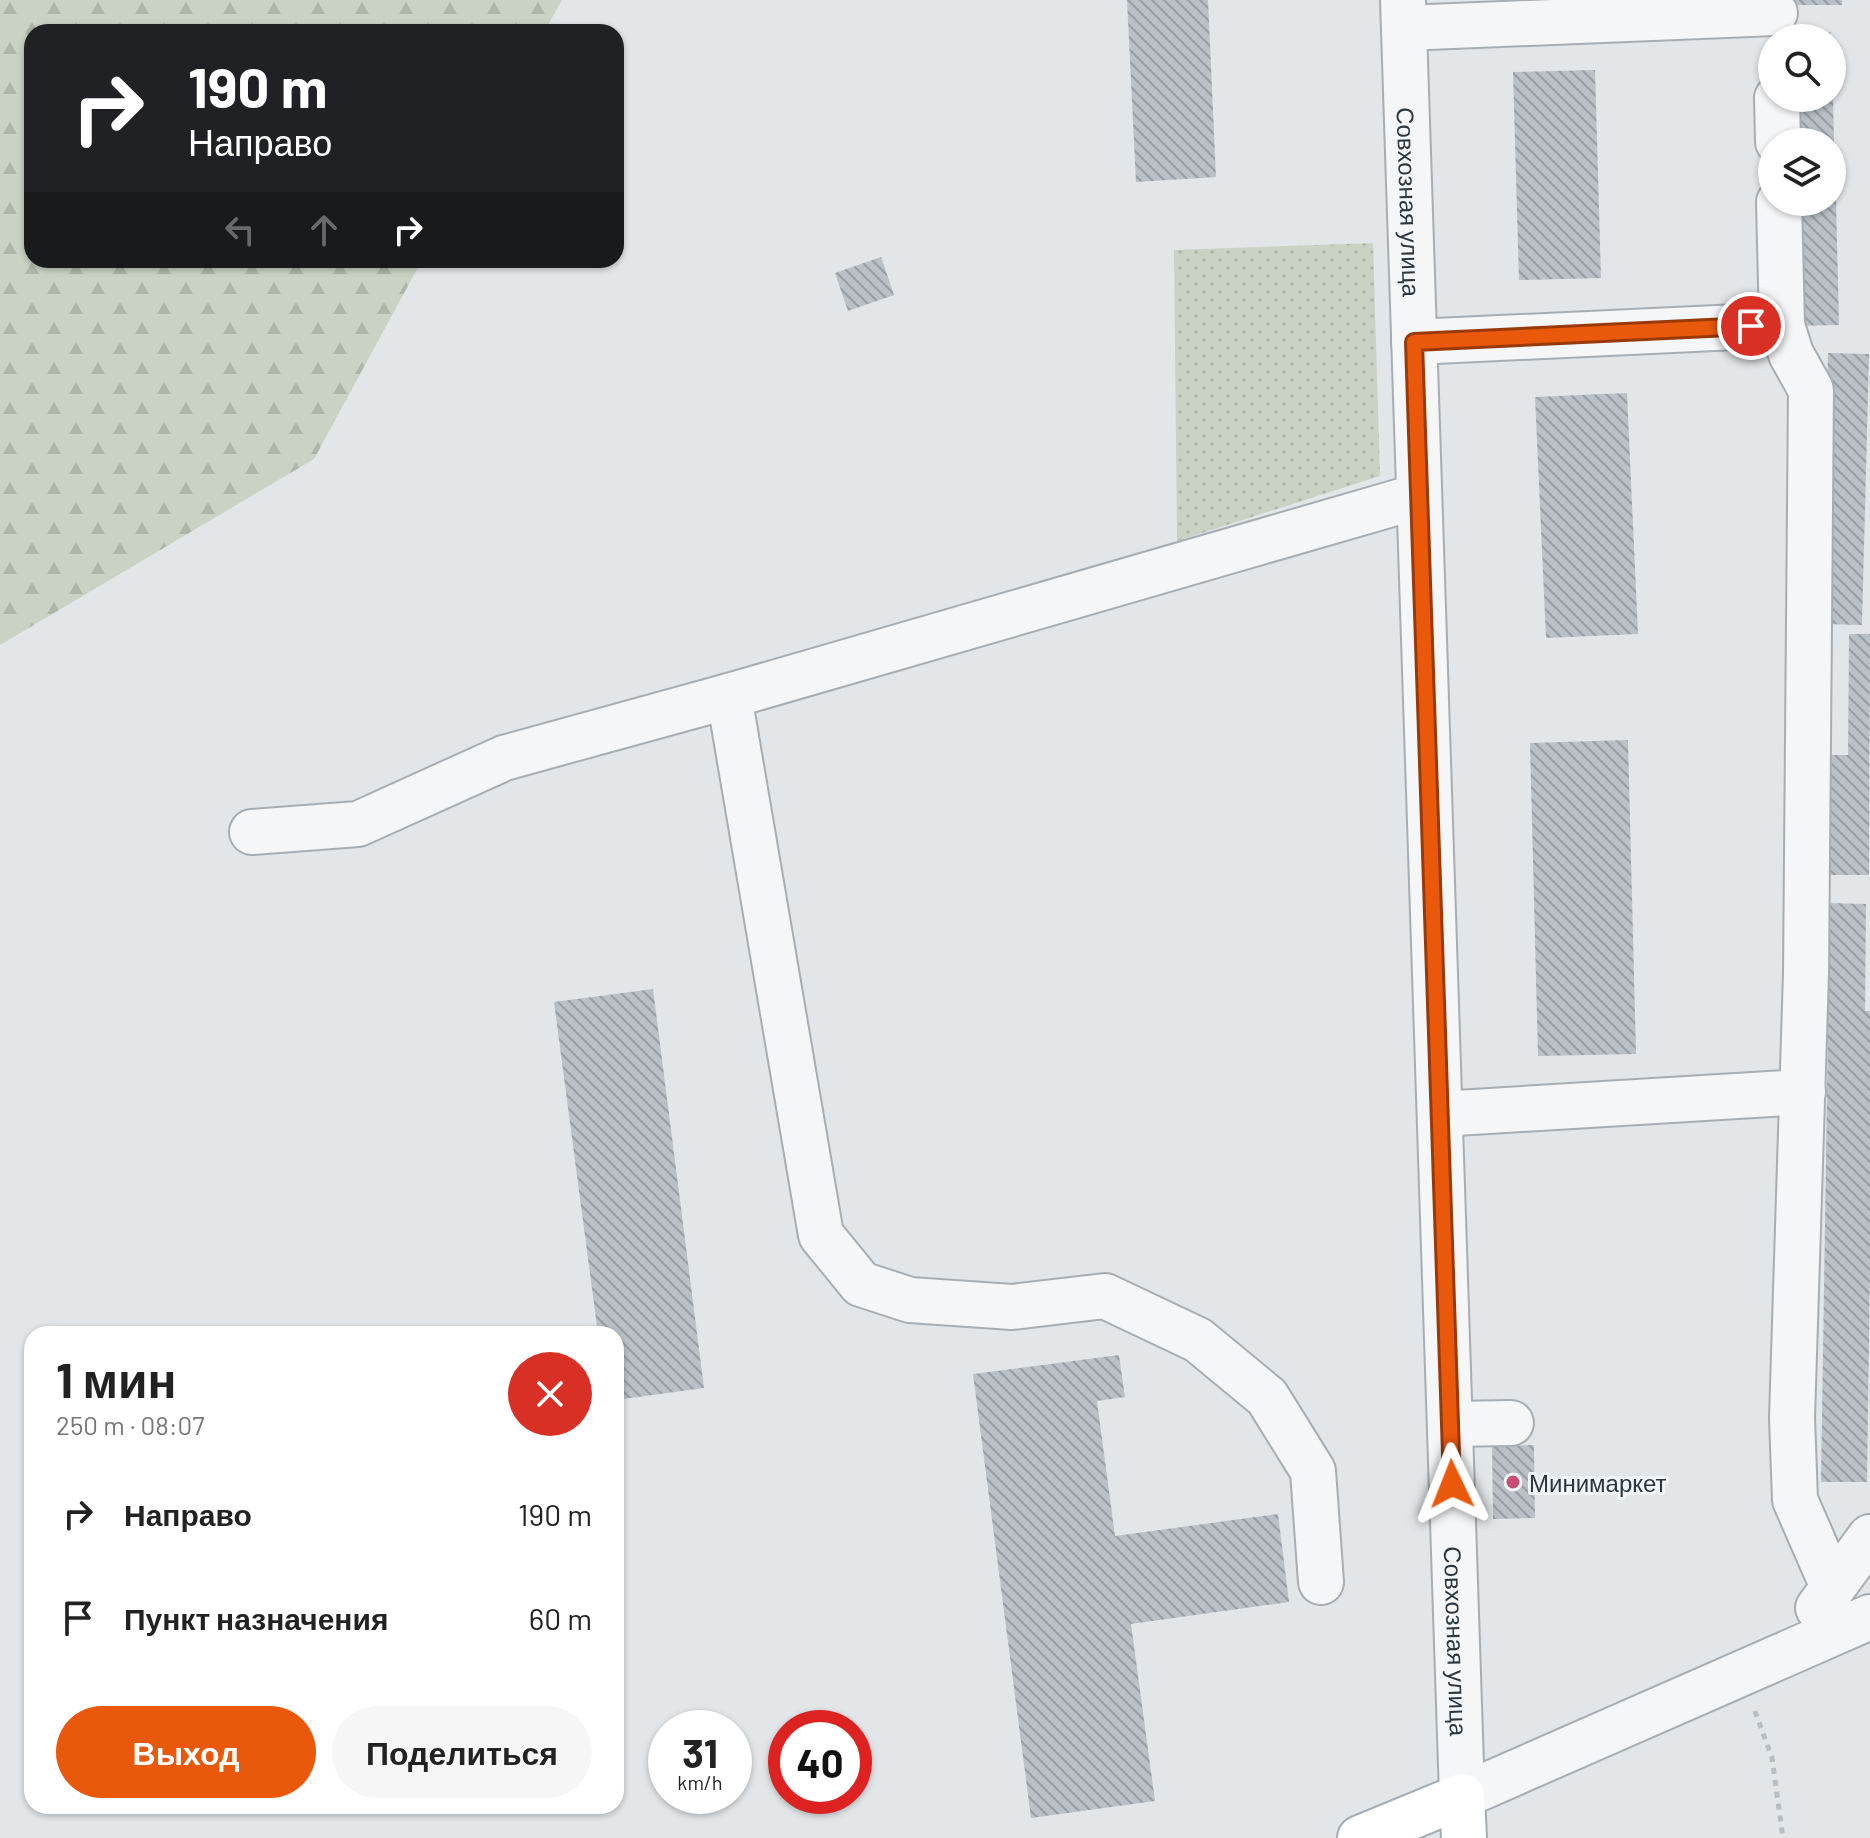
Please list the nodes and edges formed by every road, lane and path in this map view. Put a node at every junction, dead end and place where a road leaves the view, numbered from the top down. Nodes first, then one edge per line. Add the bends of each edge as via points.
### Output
1 (1403, 14) edge
2 (1775, 17) edge
3 (1779, 216) edge
4 (1782, 325) junction
5 (1414, 342) junction
6 (1419, 496) junction
7 (729, 696) junction
8 (252, 832) dead end
9 (1803, 1092) junction
10 (1440, 1114) junction
11 (1511, 1423) dead end
12 (1450, 1424) junction
13 (1870, 1537) edge
14 (1321, 1582) dead end
15 (1833, 1587) junction
16 (1870, 1617) edge
17 (1784, 1655) junction
18 (1741, 1674) junction
19 (1463, 1817) edge
20 (1360, 1838) edge
21 (1783, 1838) edge

1 - 2 street
1 - 5 street, Совхозная улица
3 - 4 street
4 - 5 street
4 - 9 street via 1811,390
5 - 6 street, Совхозная улица
6 - 7 street
6 - 10 street, Совхозная улица
7 - 8 street via 504,758 358,824
7 - 14 street via 821,1235 861,1284 910,1300 1012,1307 1105,1296 1198,1340 1267,1397 1313,1471
9 - 10 street
9 - 15 street via 1792,1418 1795,1500
10 - 12 street, Совхозная улица
11 - 12 street
12 - 19 street, Совхозная улица
13 - 15 street
15 - 17 street
16 - 17 street
17 - 18 street
18 - 19 street
18 - 21 path via 1772,1758
19 - 20 main road

